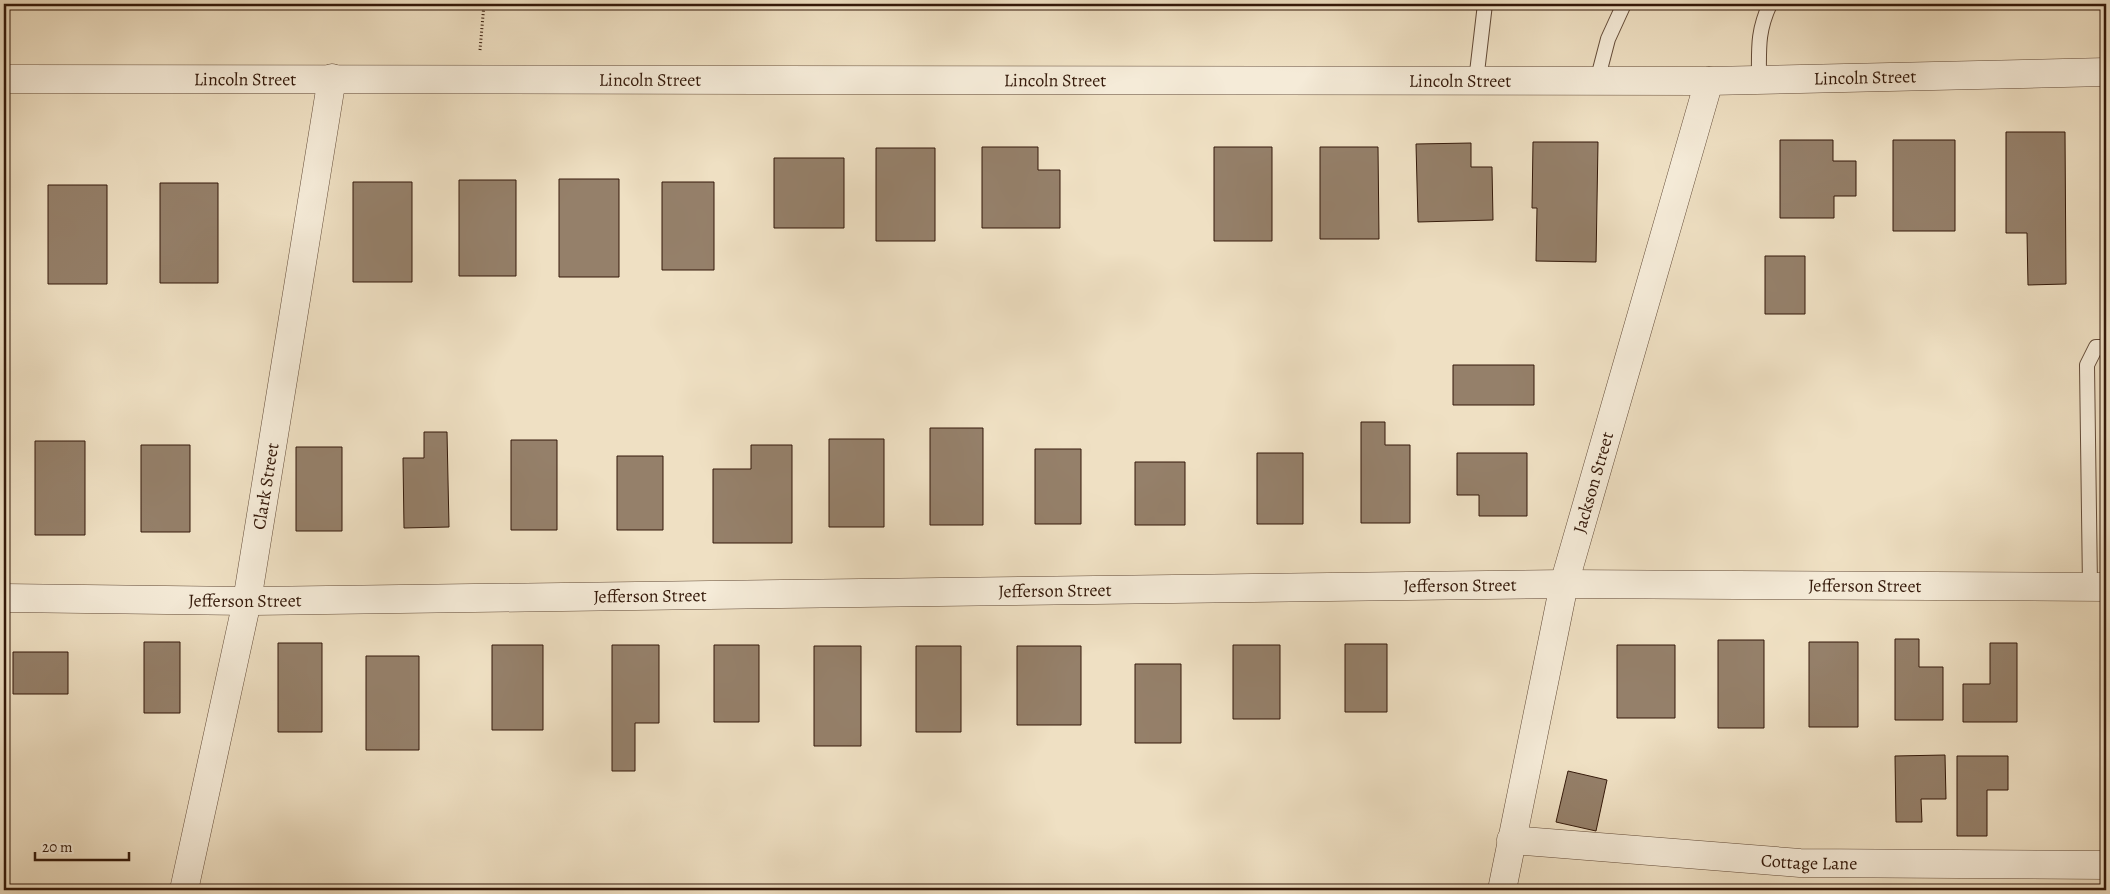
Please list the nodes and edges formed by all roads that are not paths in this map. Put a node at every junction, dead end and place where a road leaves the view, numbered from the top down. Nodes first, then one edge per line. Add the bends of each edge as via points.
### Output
1 (1485, 4) edge
2 (1624, 4) edge
3 (1770, 4) edge
4 (2106, 72) edge
5 (332, 78) junction
6 (4, 79) edge
7 (1759, 80) junction
8 (1476, 81) junction
9 (1597, 81) junction
10 (1709, 81) junction
11 (2106, 347) edge
12 (1564, 584) junction
13 (2098, 587) edge
14 (4, 598) edge
15 (247, 601) junction
16 (1512, 840) junction
17 (2106, 865) edge
18 (184, 890) edge
19 (1502, 890) edge

1 - 8 lane
2 - 9 lane via 1608,39
3 - 7 lane via 1758,41
4 - 7 street, Lincoln Street
5 - 6 street, Lincoln Street
5 - 8 street, Lincoln Street
5 - 15 street, Clark Street
7 - 10 street, Lincoln Street
8 - 9 street, Lincoln Street
9 - 10 street, Lincoln Street
10 - 12 street, Jackson Street
11 - 13 lane via 2096,347 2087,365
12 - 13 street, Jefferson Street
12 - 15 street, Jefferson Street
12 - 16 street, Jackson Street
14 - 15 street, Jefferson Street
15 - 18 street, Clark Street
16 - 17 street, Cottage Lane via 1800,863
16 - 19 street, Jackson Street

